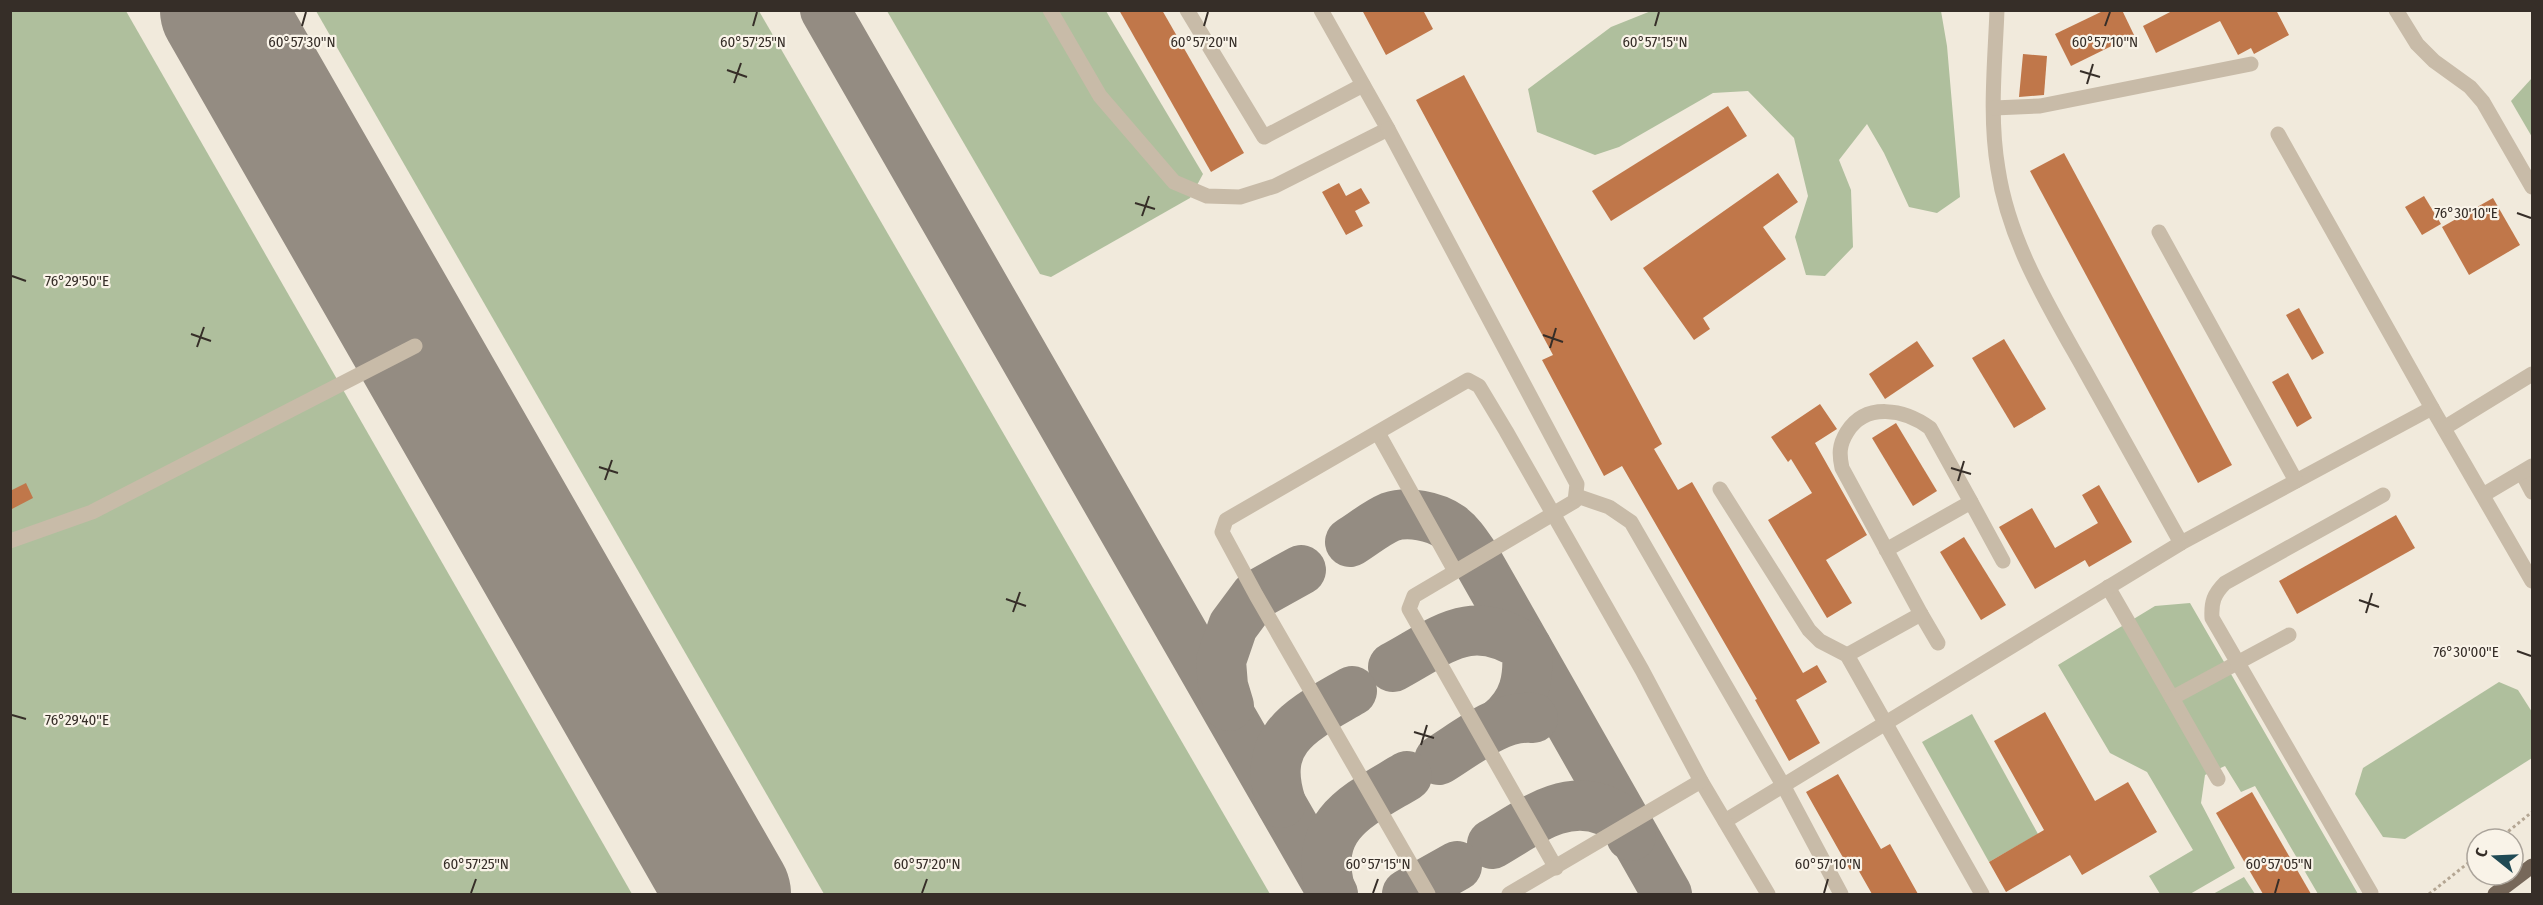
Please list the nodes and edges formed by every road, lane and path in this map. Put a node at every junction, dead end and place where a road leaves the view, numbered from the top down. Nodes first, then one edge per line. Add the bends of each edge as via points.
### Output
1 (1050, 10) edge
2 (1187, 10) edge
3 (1321, 10) edge
4 (1997, 10) edge
5 (2396, 10) edge
6 (2251, 64) dead end
7 (1363, 84) junction
8 (1994, 108) junction
9 (1388, 129) junction
10 (2278, 134) dead end
11 (2532, 187) edge
12 (2159, 232) dead end
13 (415, 346) dead end
14 (2532, 374) edge
15 (2432, 408) junction
16 (2444, 428) junction
17 (1378, 433) junction
18 (2527, 470) edge
19 (2296, 481) junction
20 (1720, 489) dead end
21 (2532, 492) edge
22 (2383, 495) dead end
23 (2483, 495) junction
24 (1577, 496) junction
25 (1971, 502) junction
26 (1554, 515) junction
27 (10, 541) edge
28 (2181, 543) junction
29 (1886, 550) junction
30 (2003, 561) dead end
31 (1455, 571) junction
32 (2532, 581) edge
33 (2108, 587) junction
34 (1921, 614) junction
35 (2289, 635) dead end
36 (1938, 643) dead end
37 (1847, 655) junction
38 (2238, 665) junction
39 (2172, 698) junction
40 (1884, 723) junction
41 (2218, 779) dead end
42 (1701, 781) junction
43 (1783, 785) junction
44 (2532, 812) edge
45 (1725, 821) junction
46 (2514, 827) edge
47 (2465, 865) edge
48 (2532, 866) edge
49 (1556, 868) junction
50 (2371, 893) edge
51 (1428, 894) edge
52 (1509, 894) edge
53 (1768, 894) edge
54 (1841, 894) edge
55 (1982, 894) edge
56 (2428, 894) edge
57 (2494, 894) edge

1 - 9 street via 1100,96 1174,182 1207,196 1240,197 1275,186
2 - 7 street via 1264,137
3 - 7 street
4 - 8 street
5 - 11 street via 2417,44 2483,102
6 - 8 street via 2040,106
7 - 9 street
8 - 28 street via 1998,170 2018,243 2041,292
9 - 24 street via 1577,484
10 - 15 street
12 - 19 street
13 - 27 street via 92,512
14 - 16 street
15 - 16 street
15 - 19 street
16 - 23 street
17 - 26 street via 1463,381 1474,382
17 - 31 street
17 - 51 street via 1226,520 1222,532
18 - 21 street
18 - 23 street
19 - 28 street
20 - 37 street via 1809,630 1820,641
22 - 38 street via 2225,583 2215,594 2211,618
23 - 32 street
24 - 26 street
24 - 43 street via 1610,507 1631,522
25 - 29 street
25 - 29 street via 1930,428 1900,413 1870,412 1854,422 1839,453 1842,468
25 - 30 street
26 - 31 street
26 - 42 street
28 - 33 street
29 - 34 street
31 - 49 street via 1414,597 1411,615
33 - 39 street
33 - 40 street
34 - 36 street
34 - 37 street
35 - 38 street
37 - 40 street
38 - 39 street
38 - 50 street
39 - 41 street
40 - 43 street
40 - 55 street
42 - 45 street
42 - 49 street
43 - 45 street
43 - 54 street
44 - 46 path
45 - 53 street
47 - 56 path
48 - 57 main road
49 - 52 street

